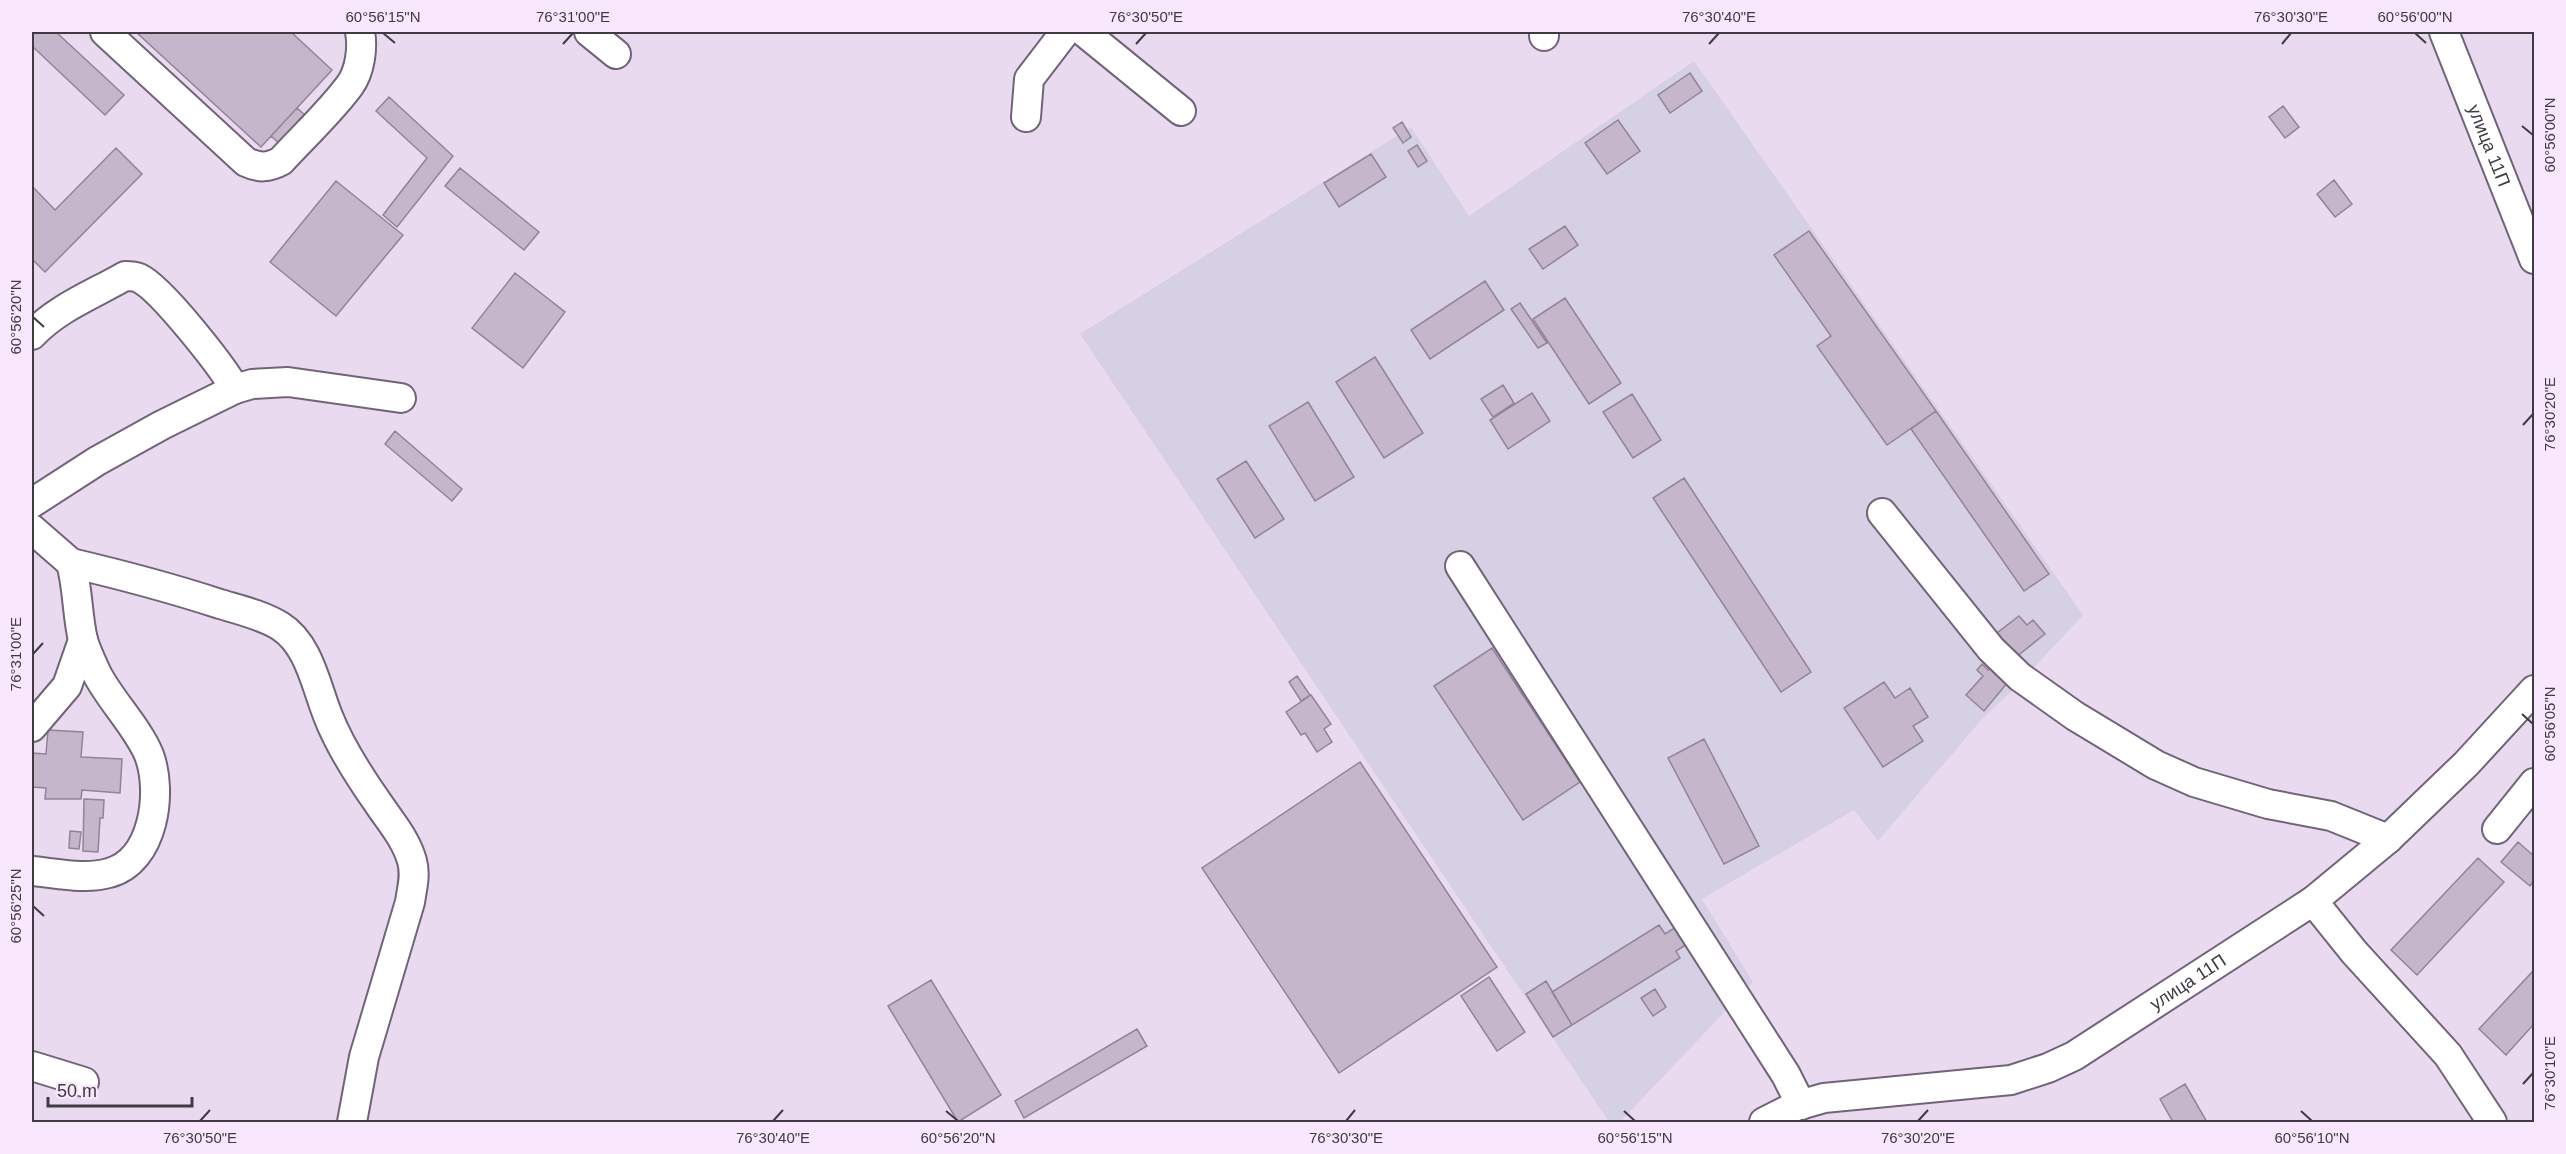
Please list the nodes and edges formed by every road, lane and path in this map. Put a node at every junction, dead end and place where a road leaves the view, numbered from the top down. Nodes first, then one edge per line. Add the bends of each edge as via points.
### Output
1 (105, 32) edge
2 (360, 32) edge
3 (589, 32) edge
4 (1065, 32) edge
5 (1084, 32) edge
6 (2444, 32) edge
7 (615, 54) dead end
8 (1181, 111) dead end
9 (1026, 117) dead end
10 (2535, 259) edge
11 (32, 335) edge
12 (235, 389) junction
13 (401, 398) dead end
14 (32, 503) edge
15 (1882, 513) dead end
16 (32, 529) edge
17 (71, 563) junction
18 (1460, 566) dead end
19 (83, 640) junction
20 (2531, 699) edge
21 (32, 727) edge
22 (2533, 787) edge
23 (2497, 829) dead end
24 (2388, 839) junction
25 (32, 871) edge
26 (2313, 901) junction
27 (32, 1066) edge
28 (84, 1082) dead end
29 (1801, 1105) junction
30 (352, 1122) edge
31 (1764, 1122) edge
32 (2492, 1122) edge

1 - 2 street via 246,162 257,167 280,160 351,84 361,52
3 - 7 street
4 - 9 street via 1029,79
5 - 8 street
6 - 10 street, улица 11П
11 - 12 street via 59,313 125,276 136,276 163,299
12 - 13 street via 288,382
12 - 14 street via 162,425
15 - 24 street via 1991,649 2020,677 2075,716 2156,765 2194,782 2268,804 2331,816
16 - 17 street
17 - 19 street
17 - 30 street via 163,586 281,626 306,656 340,741 403,840 414,877 410,902 364,1057
18 - 29 street via 1786,1075
19 - 21 street via 67,686
19 - 25 street via 98,675 148,753 156,793 153,814 138,851 112,872 97,876
20 - 24 street, улица 11П
22 - 23 street
24 - 26 street, улица 11П
26 - 29 street, улица 11П via 2106,1036 2048,1068 2011,1080 1824,1098
26 - 32 street via 2448,1055
27 - 28 street
29 - 31 street, улица 11П

